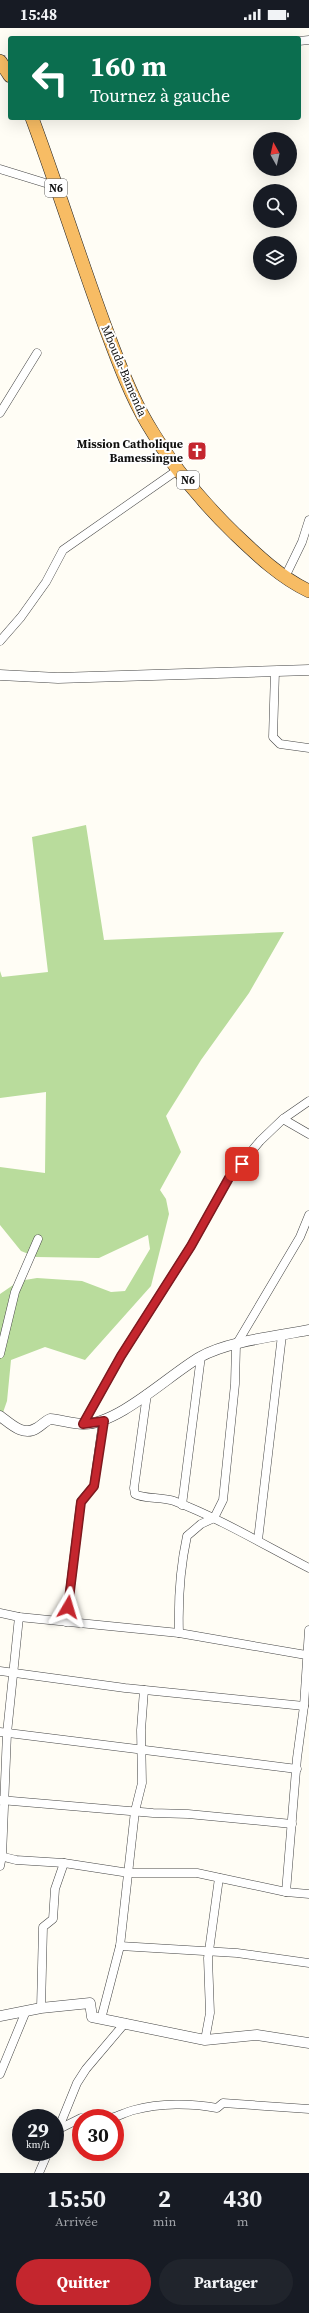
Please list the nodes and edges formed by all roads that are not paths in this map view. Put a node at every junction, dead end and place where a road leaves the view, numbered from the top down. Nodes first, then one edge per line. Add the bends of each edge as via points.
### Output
1 (0, 61) edge
2 (8, 73) edge
3 (34, 120) edge
4 (0, 169) edge
5 (55, 186) junction
6 (37, 353) dead end
7 (0, 413) edge
8 (179, 469) junction
9 (309, 520) edge
10 (285, 577) junction
11 (309, 591) edge
12 (0, 641) edge
13 (309, 670) edge
14 (276, 671) junction
15 (0, 675) edge
16 (309, 748) edge
17 (309, 1101) edge
18 (283, 1119) junction
19 (309, 1134) edge
20 (309, 1215) edge
21 (309, 1234) edge
22 (300, 1237) junction
23 (38, 1239) dead end
24 (309, 1330) edge
25 (282, 1335) junction
26 (236, 1344) junction
27 (0, 1354) edge
28 (201, 1356) junction
29 (147, 1394) junction
30 (0, 1416) edge
31 (104, 1421) junction
32 (83, 1424) junction
33 (182, 1505) junction
34 (214, 1518) junction
35 (258, 1540) junction
36 (309, 1568) edge
37 (0, 1613) edge
38 (19, 1617) junction
39 (66, 1622) junction
40 (309, 1630) edge
41 (178, 1633) junction
42 (306, 1655) junction
43 (0, 1672) edge
44 (13, 1673) junction
45 (144, 1690) junction
46 (304, 1706) junction
47 (3, 1733) edge
48 (142, 1749) junction
49 (297, 1769) junction
50 (2, 1800) edge
51 (135, 1811) junction
52 (292, 1824) junction
53 (1, 1856) edge
54 (64, 1863) junction
55 (0, 1866) edge
56 (129, 1873) junction
57 (220, 1878) junction
58 (286, 1892) junction
59 (309, 1894) edge
60 (120, 1946) junction
61 (210, 1952) junction
62 (309, 1963) edge
63 (41, 2008) junction
64 (26, 2011) junction
65 (0, 2016) edge
66 (101, 2020) junction
67 (125, 2023) junction
68 (205, 2040) junction
69 (309, 2043) edge
70 (0, 2074) edge
71 (309, 2109) edge
72 (124, 2113) edge
73 (64, 2116) edge
74 (44, 2161) edge
75 (39, 2173) edge

1 - 2 highway
3 - 5 highway, Mbouda-Bamenda / N6
4 - 5 street
5 - 8 highway, Mbouda-Bamenda / N6 via 79,258 131,392 147,424
6 - 7 street
8 - 10 highway, Mbouda-Bamenda / N6 via 225,524 253,552
8 - 12 street via 63,550 33,600
9 - 10 street via 302,542
10 - 11 highway, Mbouda-Bamenda / N6
13 - 14 street
14 - 15 street via 58,678
14 - 16 street via 273,737 280,744
17 - 18 street
18 - 19 street via 301,1127
18 - 32 street via 260,1141 229,1178 191,1246 121,1356
20 - 22 street
21 - 22 street
22 - 26 street
23 - 27 street via 15,1292
24 - 25 street
25 - 26 street
25 - 35 street
26 - 28 street
26 - 34 street via 235,1384 225,1488 223,1500
28 - 29 street
28 - 33 street
29 - 31 street
29 - 33 street via 134,1492 139,1496 159,1497
30 - 32 street via 13,1427 25,1431 36,1429 50,1419
31 - 32 street
31 - 39 street via 94,1486 81,1502
33 - 34 street
34 - 35 street
34 - 41 street via 186,1536 178,1599
35 - 36 street
37 - 38 street
38 - 39 street
38 - 44 street
39 - 41 street
40 - 42 street
41 - 42 street
42 - 46 street
43 - 44 street
44 - 45 street
44 - 47 street
45 - 46 street
45 - 48 street
46 - 49 street
47 - 48 street
47 - 50 street
48 - 49 street
48 - 51 street via 142,1783
49 - 52 street
50 - 51 street
50 - 53 street
51 - 52 street
51 - 56 street
52 - 58 street
53 - 54 street via 16,1860
53 - 55 street
54 - 56 street
54 - 63 street via 55,1889 53,1919 43,1927
56 - 57 street via 197,1873
56 - 60 street
57 - 58 street
57 - 61 street
58 - 59 street
60 - 61 street
60 - 66 street
61 - 62 street
61 - 68 street via 210,2013
63 - 64 street
63 - 66 street via 90,2002 92,2017
64 - 65 street
64 - 70 street
66 - 67 street
67 - 68 street
67 - 73 street via 86,2068
68 - 69 street via 258,2035
71 - 72 street via 223,2103 217,2108 202,2105 167,2105
74 - 75 street

